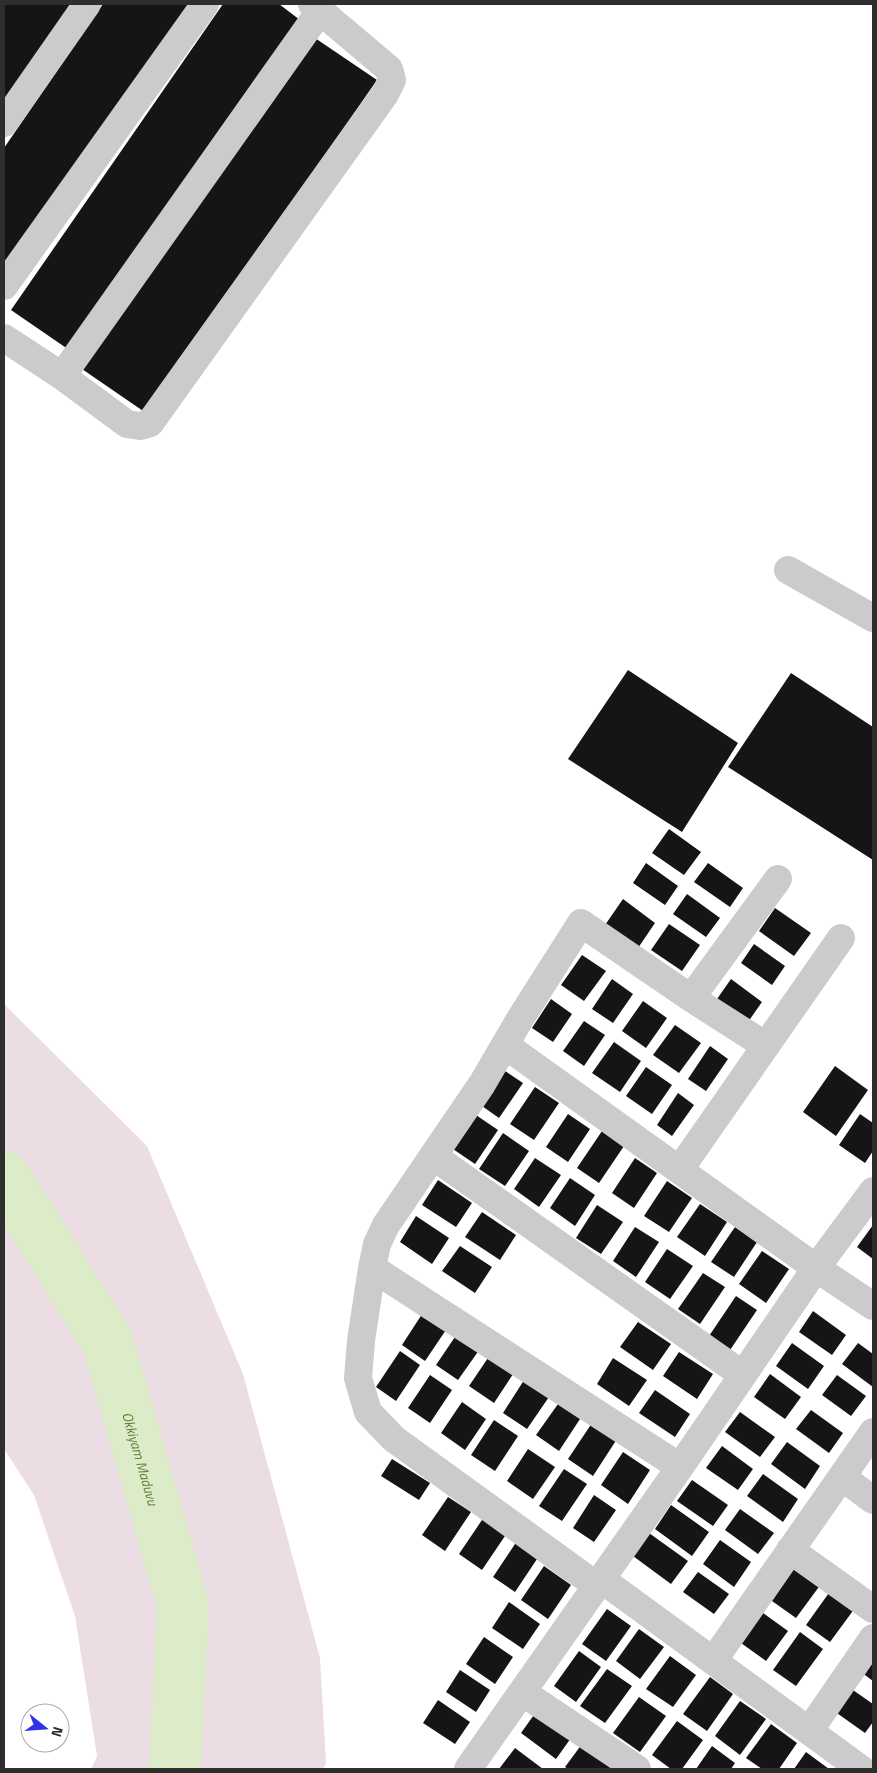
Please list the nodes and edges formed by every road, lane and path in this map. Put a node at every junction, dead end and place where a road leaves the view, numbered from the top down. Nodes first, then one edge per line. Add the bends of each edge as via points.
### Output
1 (88, 4) edge
2 (205, 4) edge
3 (316, 7) edge
4 (4, 123) edge
5 (4, 286) edge
6 (4, 338) edge
7 (62, 376) junction
8 (788, 570) dead end
9 (873, 618) edge
10 (778, 879) dead end
11 (841, 938) dead end
12 (690, 998) junction
13 (505, 1045) junction
14 (766, 1046) junction
15 (433, 1156) junction
16 (680, 1170) junction
17 (873, 1192) edge
18 (372, 1268) junction
19 (816, 1268) junction
20 (873, 1306) edge
21 (743, 1375) junction
22 (873, 1432) edge
23 (680, 1467) junction
24 (842, 1477) junction
25 (873, 1500) edge
26 (790, 1550) junction
27 (599, 1583) junction
28 (873, 1609) edge
29 (873, 1638) edge
30 (713, 1661) junction
31 (522, 1692) junction
32 (808, 1731) junction
33 (631, 1768) edge
34 (468, 1769) edge
35 (860, 1769) edge

1 - 4 street
2 - 5 street
3 - 7 street
3 - 7 street via 389,69 392,80 385,94 150,423 140,426 127,424
6 - 7 street
8 - 9 street
10 - 12 street
11 - 14 street
12 - 13 street via 581,923
12 - 14 street
13 - 15 street
13 - 16 street
14 - 16 street
15 - 18 street via 386,1225 377,1244
15 - 21 street
16 - 19 street
17 - 19 street
18 - 23 street
18 - 27 street via 358,1378 368,1412 394,1439
19 - 20 street
19 - 21 street
21 - 23 street
22 - 24 street
23 - 27 street
24 - 25 street
24 - 26 street
26 - 28 street
26 - 30 street
27 - 30 street
27 - 31 street
29 - 32 street
30 - 32 street
31 - 33 street
31 - 34 street
32 - 35 street

